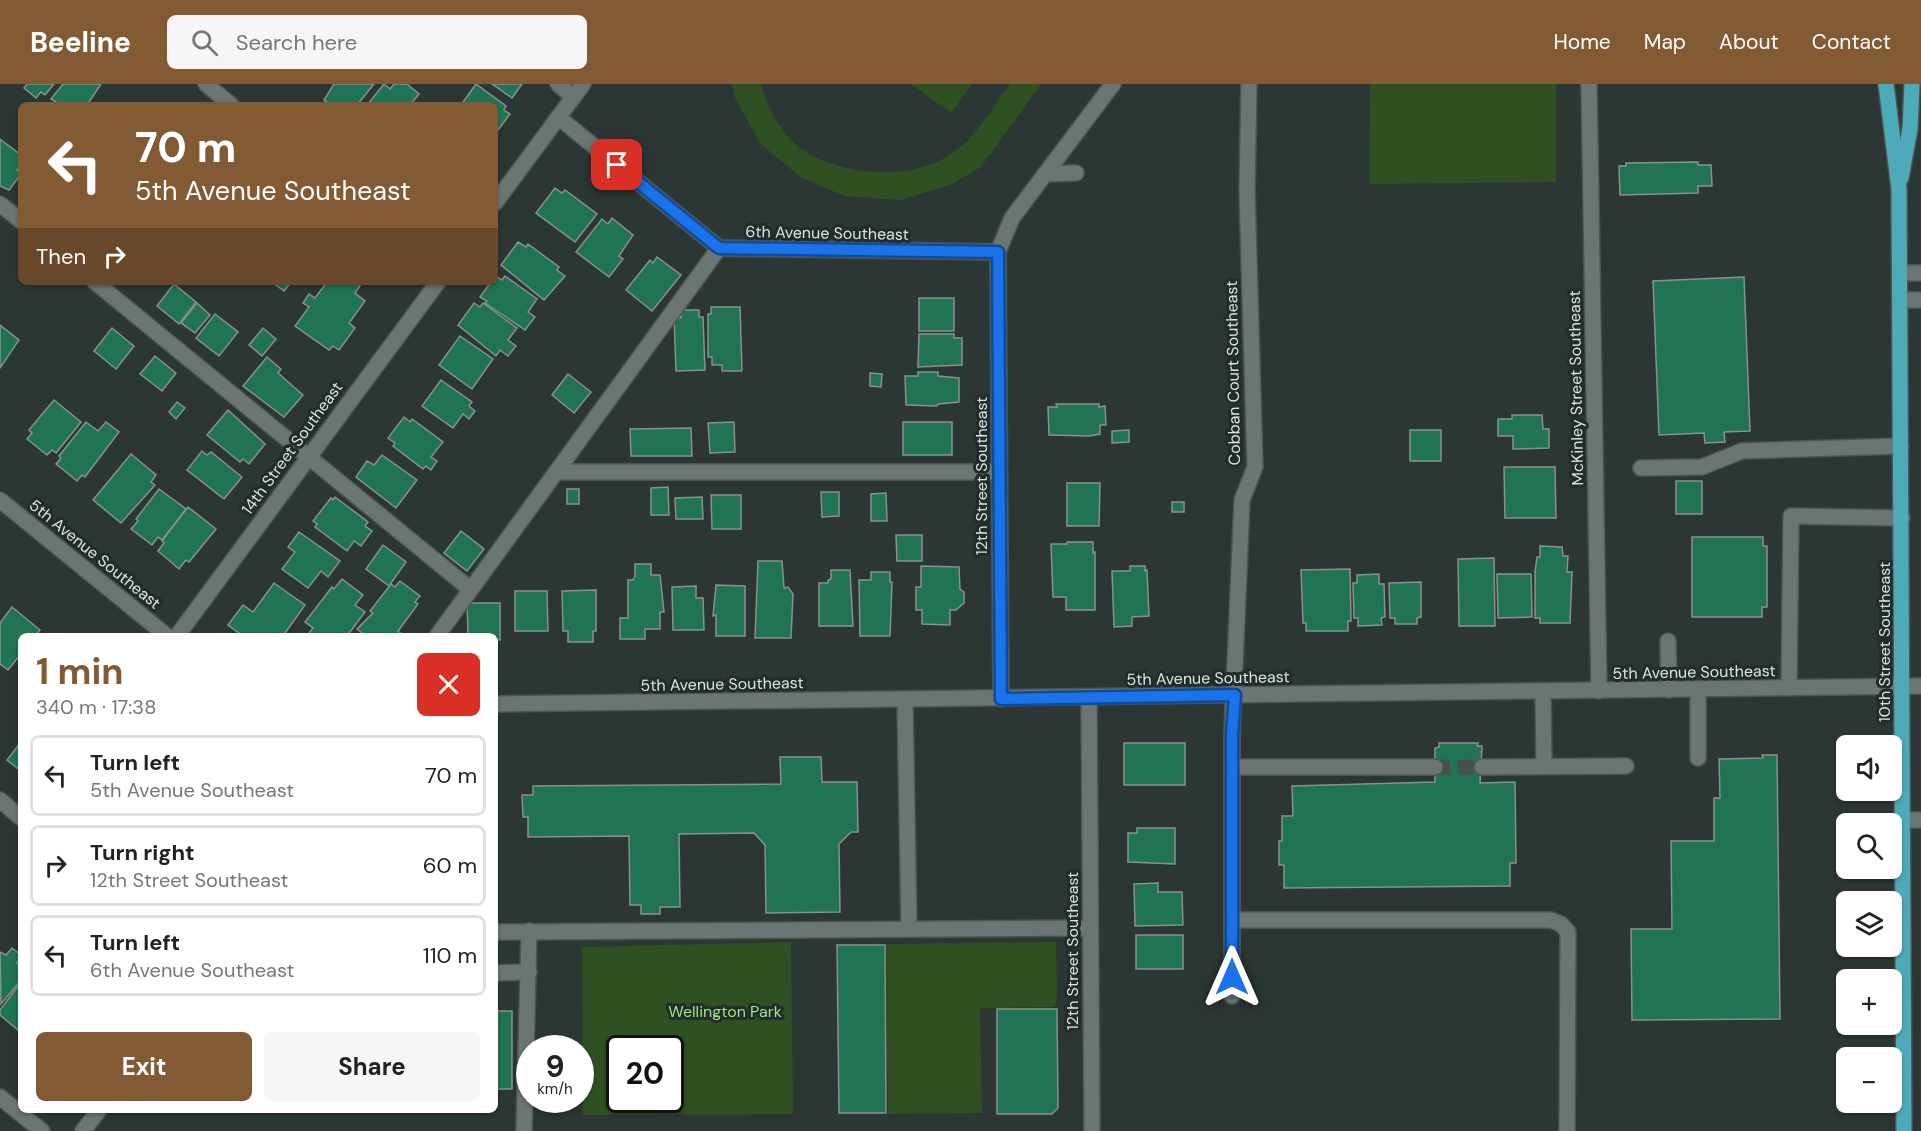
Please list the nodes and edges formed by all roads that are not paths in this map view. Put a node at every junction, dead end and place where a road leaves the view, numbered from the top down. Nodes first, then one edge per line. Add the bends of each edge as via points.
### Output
1 (206, 84) edge
2 (558, 84) edge
3 (583, 84) edge
4 (1113, 84) edge
5 (1249, 84) edge
6 (1589, 84) edge
7 (1886, 84) edge
8 (1912, 84) edge
9 (573, 97) junction
10 (227, 102) edge
11 (558, 117) junction
12 (1076, 173) dead end
13 (1044, 174) junction
14 (1899, 189) junction
15 (498, 199) edge
16 (0, 204) edge
17 (18, 219) edge
18 (719, 248) junction
19 (998, 252) junction
20 (1900, 273) junction
21 (1921, 273) edge
22 (99, 285) edge
23 (436, 285) edge
24 (1900, 300) junction
25 (1921, 300) edge
26 (1901, 446) junction
27 (308, 457) junction
28 (1641, 468) dead end
29 (556, 472) junction
30 (999, 472) junction
31 (0, 500) edge
32 (1902, 518) junction
33 (470, 589) junction
34 (163, 633) edge
35 (179, 633) edge
36 (439, 633) edge
37 (1668, 641) dead end
38 (1921, 686) edge
39 (1902, 687) junction
40 (1789, 688) junction
41 (1669, 690) junction
42 (1698, 690) junction
43 (1599, 691) junction
44 (1543, 692) junction
45 (1235, 695) junction
46 (1089, 698) junction
47 (1001, 699) junction
48 (905, 700) junction
49 (498, 704) edge
50 (1698, 758) dead end
51 (1544, 766) junction
52 (1626, 766) dead end
53 (1232, 767) junction
54 (1435, 767) tunnel mouth
55 (1482, 767) tunnel mouth
56 (0, 800) edge
57 (18, 815) edge
58 (1903, 820) junction
59 (1921, 820) edge
60 (1232, 920) junction
61 (1090, 928) junction
62 (909, 929) junction
63 (529, 931) junction
64 (498, 932) edge
65 (529, 972) junction
66 (498, 973) edge
67 (1232, 996) dead end
68 (0, 1097) edge
69 (18, 1112) edge
70 (20, 1113) edge
71 (97, 1113) edge
72 (42, 1131) edge
73 (83, 1131) edge
74 (524, 1131) edge
75 (1092, 1131) edge
76 (1567, 1131) edge
77 (1904, 1131) edge

1 - 10 street
2 - 9 street
3 - 9 street
4 - 13 street
5 - 45 street, Cobban Court Southeast via 1246,190 1255,467 1242,500
6 - 43 street, McKinley Street Southeast
7 - 14 main road, 10th Street Southeast
8 - 14 main road, 10th Street Southeast via 1910,129
9 - 11 street
11 - 15 street
11 - 18 street
12 - 13 street
13 - 19 street via 1012,218
14 - 20 main road, 10th Street Southeast
16 - 17 street
18 - 19 street, 6th Avenue Southeast
18 - 29 street
19 - 30 street, 12th Street Southeast
20 - 21 street
20 - 24 main road, 10th Street Southeast
22 - 27 street
23 - 27 street, 14th Street Southeast
24 - 25 street
24 - 26 main road, 10th Street Southeast
26 - 28 street via 1742,451 1702,467
26 - 32 main road, 10th Street Southeast
27 - 33 street
27 - 35 street, 14th Street Southeast
29 - 30 street
29 - 33 street
30 - 47 street, 12th Street Southeast
31 - 34 street, 5th Avenue Southeast
32 - 39 main road, 10th Street Southeast
32 - 40 street via 1791,516
33 - 36 street
37 - 41 street
38 - 39 street, 5th Avenue Southeast
39 - 40 street, 5th Avenue Southeast
39 - 58 main road, 10th Street Southeast
40 - 42 street, 5th Avenue Southeast
41 - 42 street, 5th Avenue Southeast
41 - 43 street, 5th Avenue Southeast
42 - 50 street
43 - 44 street, 5th Avenue Southeast
44 - 45 street, 5th Avenue Southeast
44 - 51 street
45 - 46 street, 5th Avenue Southeast
45 - 53 street, Cobban Court Southeast
46 - 47 street, 5th Avenue Southeast
46 - 61 street, 12th Street Southeast
47 - 48 street, 5th Avenue Southeast
48 - 49 street, 5th Avenue Southeast
48 - 62 street
51 - 52 street
51 - 55 street
53 - 54 street
53 - 60 street, Cobban Court Southeast
56 - 57 street
58 - 59 street
58 - 77 main road, 10th Street Southeast
60 - 67 street, Cobban Court Southeast
60 - 76 street via 1551,920 1561,924 1568,932
61 - 62 street
61 - 75 street, 12th Street Southeast
62 - 63 street
63 - 64 street
63 - 65 street
65 - 66 street
65 - 74 street
68 - 69 street
70 - 72 street
71 - 73 street

